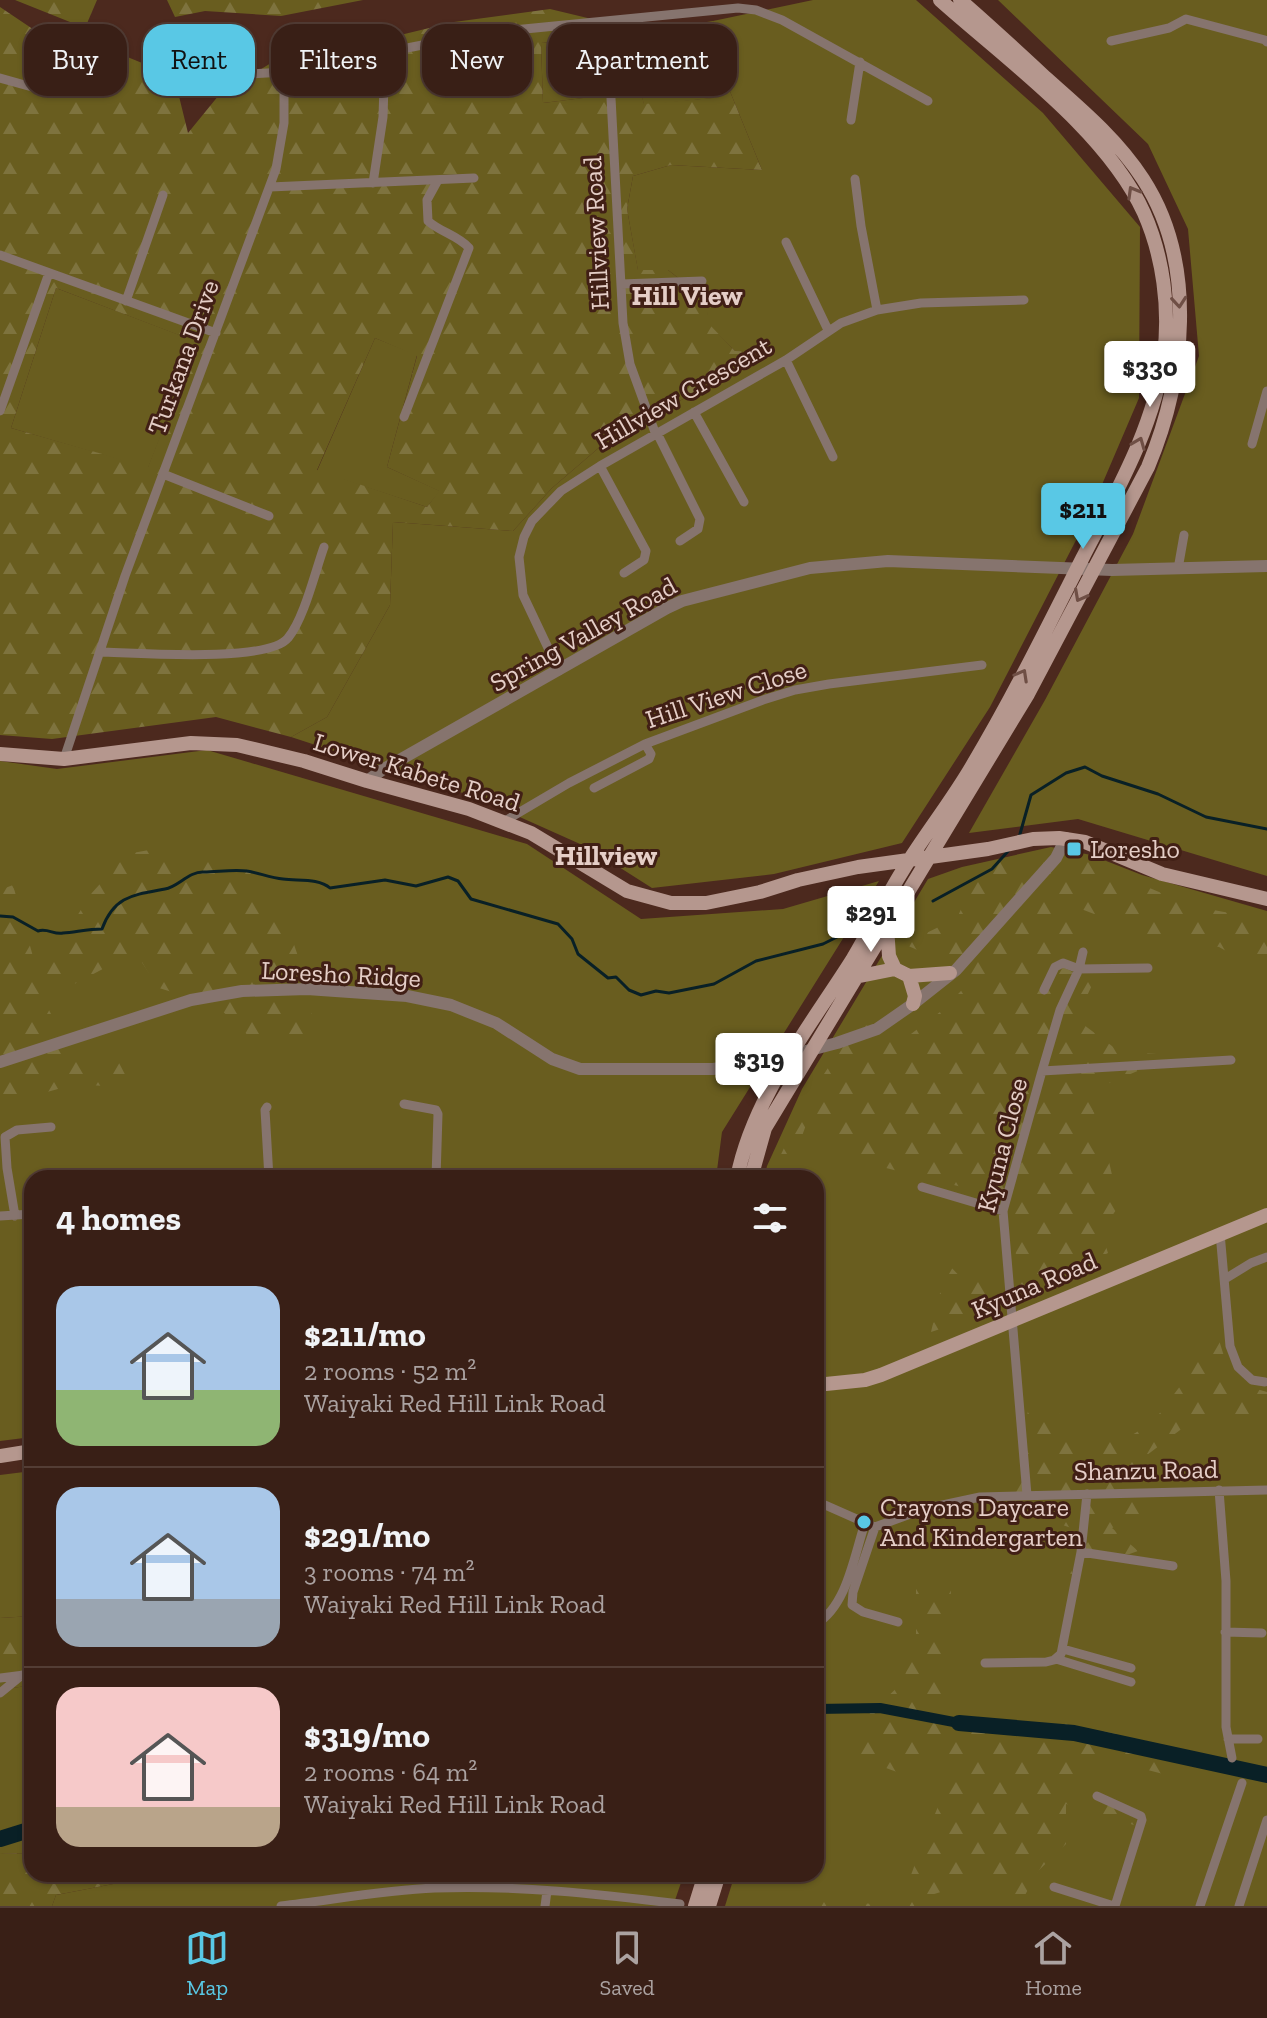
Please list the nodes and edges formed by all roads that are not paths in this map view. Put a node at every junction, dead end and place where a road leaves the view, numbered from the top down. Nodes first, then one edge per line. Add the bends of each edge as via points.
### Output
1 (940, 0) edge
2 (960, 0) edge
3 (607, 23) junction
4 (1111, 41) dead end
5 (1267, 42) edge
6 (406, 48) edge
7 (860, 62) junction
8 (0, 78) edge
9 (24, 85) edge
10 (284, 96) edge
11 (384, 96) edge
12 (928, 101) dead end
13 (851, 120) dead end
14 (474, 178) dead end
15 (855, 179) dead end
16 (438, 180) junction
17 (373, 183) junction
18 (270, 187) junction
19 (163, 195) dead end
20 (786, 242) dead end
21 (0, 255) edge
22 (49, 273) junction
23 (702, 281) dead end
24 (621, 284) junction
25 (1024, 300) dead end
26 (126, 301) junction
27 (877, 310) junction
28 (828, 330) junction
29 (216, 333) junction
30 (786, 360) junction
31 (1267, 391) edge
32 (0, 411) edge
33 (694, 412) junction
34 (404, 417) dead end
35 (657, 435) junction
36 (1252, 444) dead end
37 (833, 457) dead end
38 (600, 466) junction
39 (163, 474) junction
40 (744, 502) dead end
41 (269, 516) dead end
42 (1184, 535) dead end
43 (680, 541) dead end
44 (324, 547) dead end
45 (1267, 566) edge
46 (1178, 569) junction
47 (624, 573) dead end
48 (101, 652) junction
49 (982, 665) dead end
50 (559, 671) junction
51 (645, 744) junction
52 (0, 754) edge
53 (64, 759) junction
54 (367, 781) junction
55 (594, 788) dead end
56 (503, 822) junction
57 (1066, 838) junction
58 (1267, 899) edge
59 (887, 926) junction
60 (1083, 952) dead end
61 (1148, 968) dead end
62 (895, 969) junction
63 (1079, 969) junction
64 (950, 973) junction
65 (909, 976) junction
66 (855, 977) junction
67 (1044, 990) dead end
68 (913, 1004) junction
69 (1231, 1060) dead end
70 (0, 1062) edge
71 (1042, 1071) junction
72 (404, 1104) dead end
73 (267, 1107) dead end
74 (51, 1127) dead end
75 (269, 1170) edge
76 (436, 1170) edge
77 (739, 1170) edge
78 (753, 1170) edge
79 (922, 1187) dead end
80 (1003, 1211) junction
81 (24, 1215) edge
82 (1267, 1215) edge
83 (0, 1216) edge
84 (15, 1216) junction
85 (1220, 1233) junction
86 (1267, 1257) edge
87 (1225, 1279) junction
88 (1012, 1322) junction
89 (1265, 1382) dead end
90 (824, 1384) edge
91 (24, 1452) edge
92 (0, 1456) edge
93 (1219, 1490) junction
94 (1267, 1490) edge
95 (1087, 1494) junction
96 (1027, 1495) junction
97 (824, 1505) edge
98 (870, 1525) junction
99 (1081, 1552) junction
100 (1173, 1566) dead end
101 (824, 1619) edge
102 (898, 1622) dead end
103 (1225, 1632) junction
104 (1262, 1633) dead end
105 (1063, 1649) junction
106 (1056, 1659) junction
107 (985, 1663) dead end
108 (1131, 1668) dead end
109 (24, 1675) edge
110 (24, 1677) edge
111 (0, 1678) edge
112 (1131, 1682) dead end
113 (0, 1693) edge
114 (1228, 1739) junction
115 (1258, 1739) dead end
116 (1232, 1758) dead end
117 (1242, 1783) dead end
118 (1097, 1796) dead end
119 (1267, 1820) edge
120 (482, 1882) edge
121 (701, 1882) edge
122 (716, 1882) edge
123 (482, 1887) junction
124 (1054, 1887) dead end
125 (547, 1891) junction
126 (691, 1905) edge
127 (281, 1906) edge
128 (545, 1906) edge
129 (709, 1906) edge
130 (1115, 1906) edge
131 (1200, 1906) edge
132 (1239, 1906) edge

77 -> 1 main road via 751,1127 779,1074 971,767 1030,660 1137,450 1164,354 1163,277 1144,212 1121,172 1073,117
2 -> 59 main road via 1092,119 1143,179 1166,231 1181,325 1173,396 1148,467 1028,694
3 - 6 street via 484,33
3 - 7 street via 719,8 756,10
3 - 24 street, Hillview Road
4 - 5 street via 1186,19
7 - 12 street
7 - 13 street
8 - 9 street
10 - 18 street, Turkana Drive via 284,123
11 - 17 street
14 - 16 street
15 - 27 street
16 - 17 street
16 - 34 street via 426,207 428,221 469,248
17 - 18 street
18 - 29 street, Turkana Drive
19 - 26 street
20 - 28 street
21 - 22 street
22 - 26 street
22 - 32 street
23 - 24 street
24 - 35 street, Hillview Road via 630,364
25 - 27 street, Hillview Crescent
26 - 29 street
27 - 28 street, Hillview Crescent
28 - 30 street, Hillview Crescent
29 - 39 street, Turkana Drive
30 - 33 street, Hillview Crescent
30 - 37 street
31 - 36 street
33 - 35 street, Hillview Crescent
33 - 40 street
35 - 38 street, Hillview Crescent
35 - 43 street, Hillview Road via 700,519 698,529
38 - 47 street via 646,551 644,560
38 - 50 street, Hillview Crescent via 543,508 524,537 519,557 523,595
39 - 41 street
39 - 48 street, Turkana Drive
42 - 46 street
44 - 48 street via 295,629 275,648 204,654
45 - 46 street, Spring Valley Road
46 - 50 street, Spring Valley Road via 888,561 810,568 682,601
48 - 53 street, Turkana Drive
49 - 51 street, Hill View Close via 795,690
50 - 54 street, Spring Valley Road
51 - 55 street via 649,759
51 - 56 street, Hill View Close
52 - 53 main road, Lower Kabete Road
53 - 54 main road, Lower Kabete Road via 224,743
54 - 56 main road, Lower Kabete Road
56 - 57 main road, Lower Kabete Road via 541,838 627,891 683,904 732,899 858,867
57 - 58 main road, Lower Kabete Road via 1150,870
57 - 64 street, Loresho Ridge via 1056,858
59 - 62 main road
59 - 66 main road
60 - 63 street
61 - 63 street
62 - 65 main road
62 - 66 main road
63 - 67 street via 1059,964
63 - 71 street
64 - 65 main road
64 - 68 street, Loresho Ridge
65 - 68 main road
66 - 78 main road via 765,1128
68 - 70 street, Loresho Ridge via 877,1029 760,1063 713,1069 580,1069 552,1059 496,1023 427,999 307,989 242,991 170,1006
69 - 71 street, Kyuna Close
71 - 80 street, Kyuna Close
72 - 76 street via 438,1114
73 - 75 street
74 - 84 street via 17,1130 5,1137
79 - 80 street
80 - 88 street, Kyuna Close
81 - 84 street
82 - 85 main road, Kyuna Road
83 - 84 street
85 - 87 street
85 - 88 main road, Kyuna Road
86 - 87 street
87 - 89 street via 1230,1346 1238,1367 1252,1380
88 - 90 main road, Kyuna Road via 881,1375
88 - 96 street
91 - 92 main road
93 - 94 street, Shanzu Road
93 - 95 street, Shanzu Road
93 - 103 street
95 - 96 street, Shanzu Road
95 - 99 street
96 - 98 street, Shanzu Road via 950,1502
97 - 98 street
98 - 101 street via 838,1602
98 - 102 street via 852,1605
99 - 100 street
99 - 105 street
103 - 104 street
103 - 114 street
105 - 106 street
105 - 108 street
106 - 107 street
106 - 112 street
109 - 111 street
110 - 113 street
114 - 115 street
114 - 116 street
117 - 131 street
118 - 130 street via 1142,1820
119 - 132 street
120 - 123 street
121 - 126 main road
122 - 129 main road
123 - 125 street
123 - 127 street
124 - 130 street
125 - 126 street
125 - 128 street

